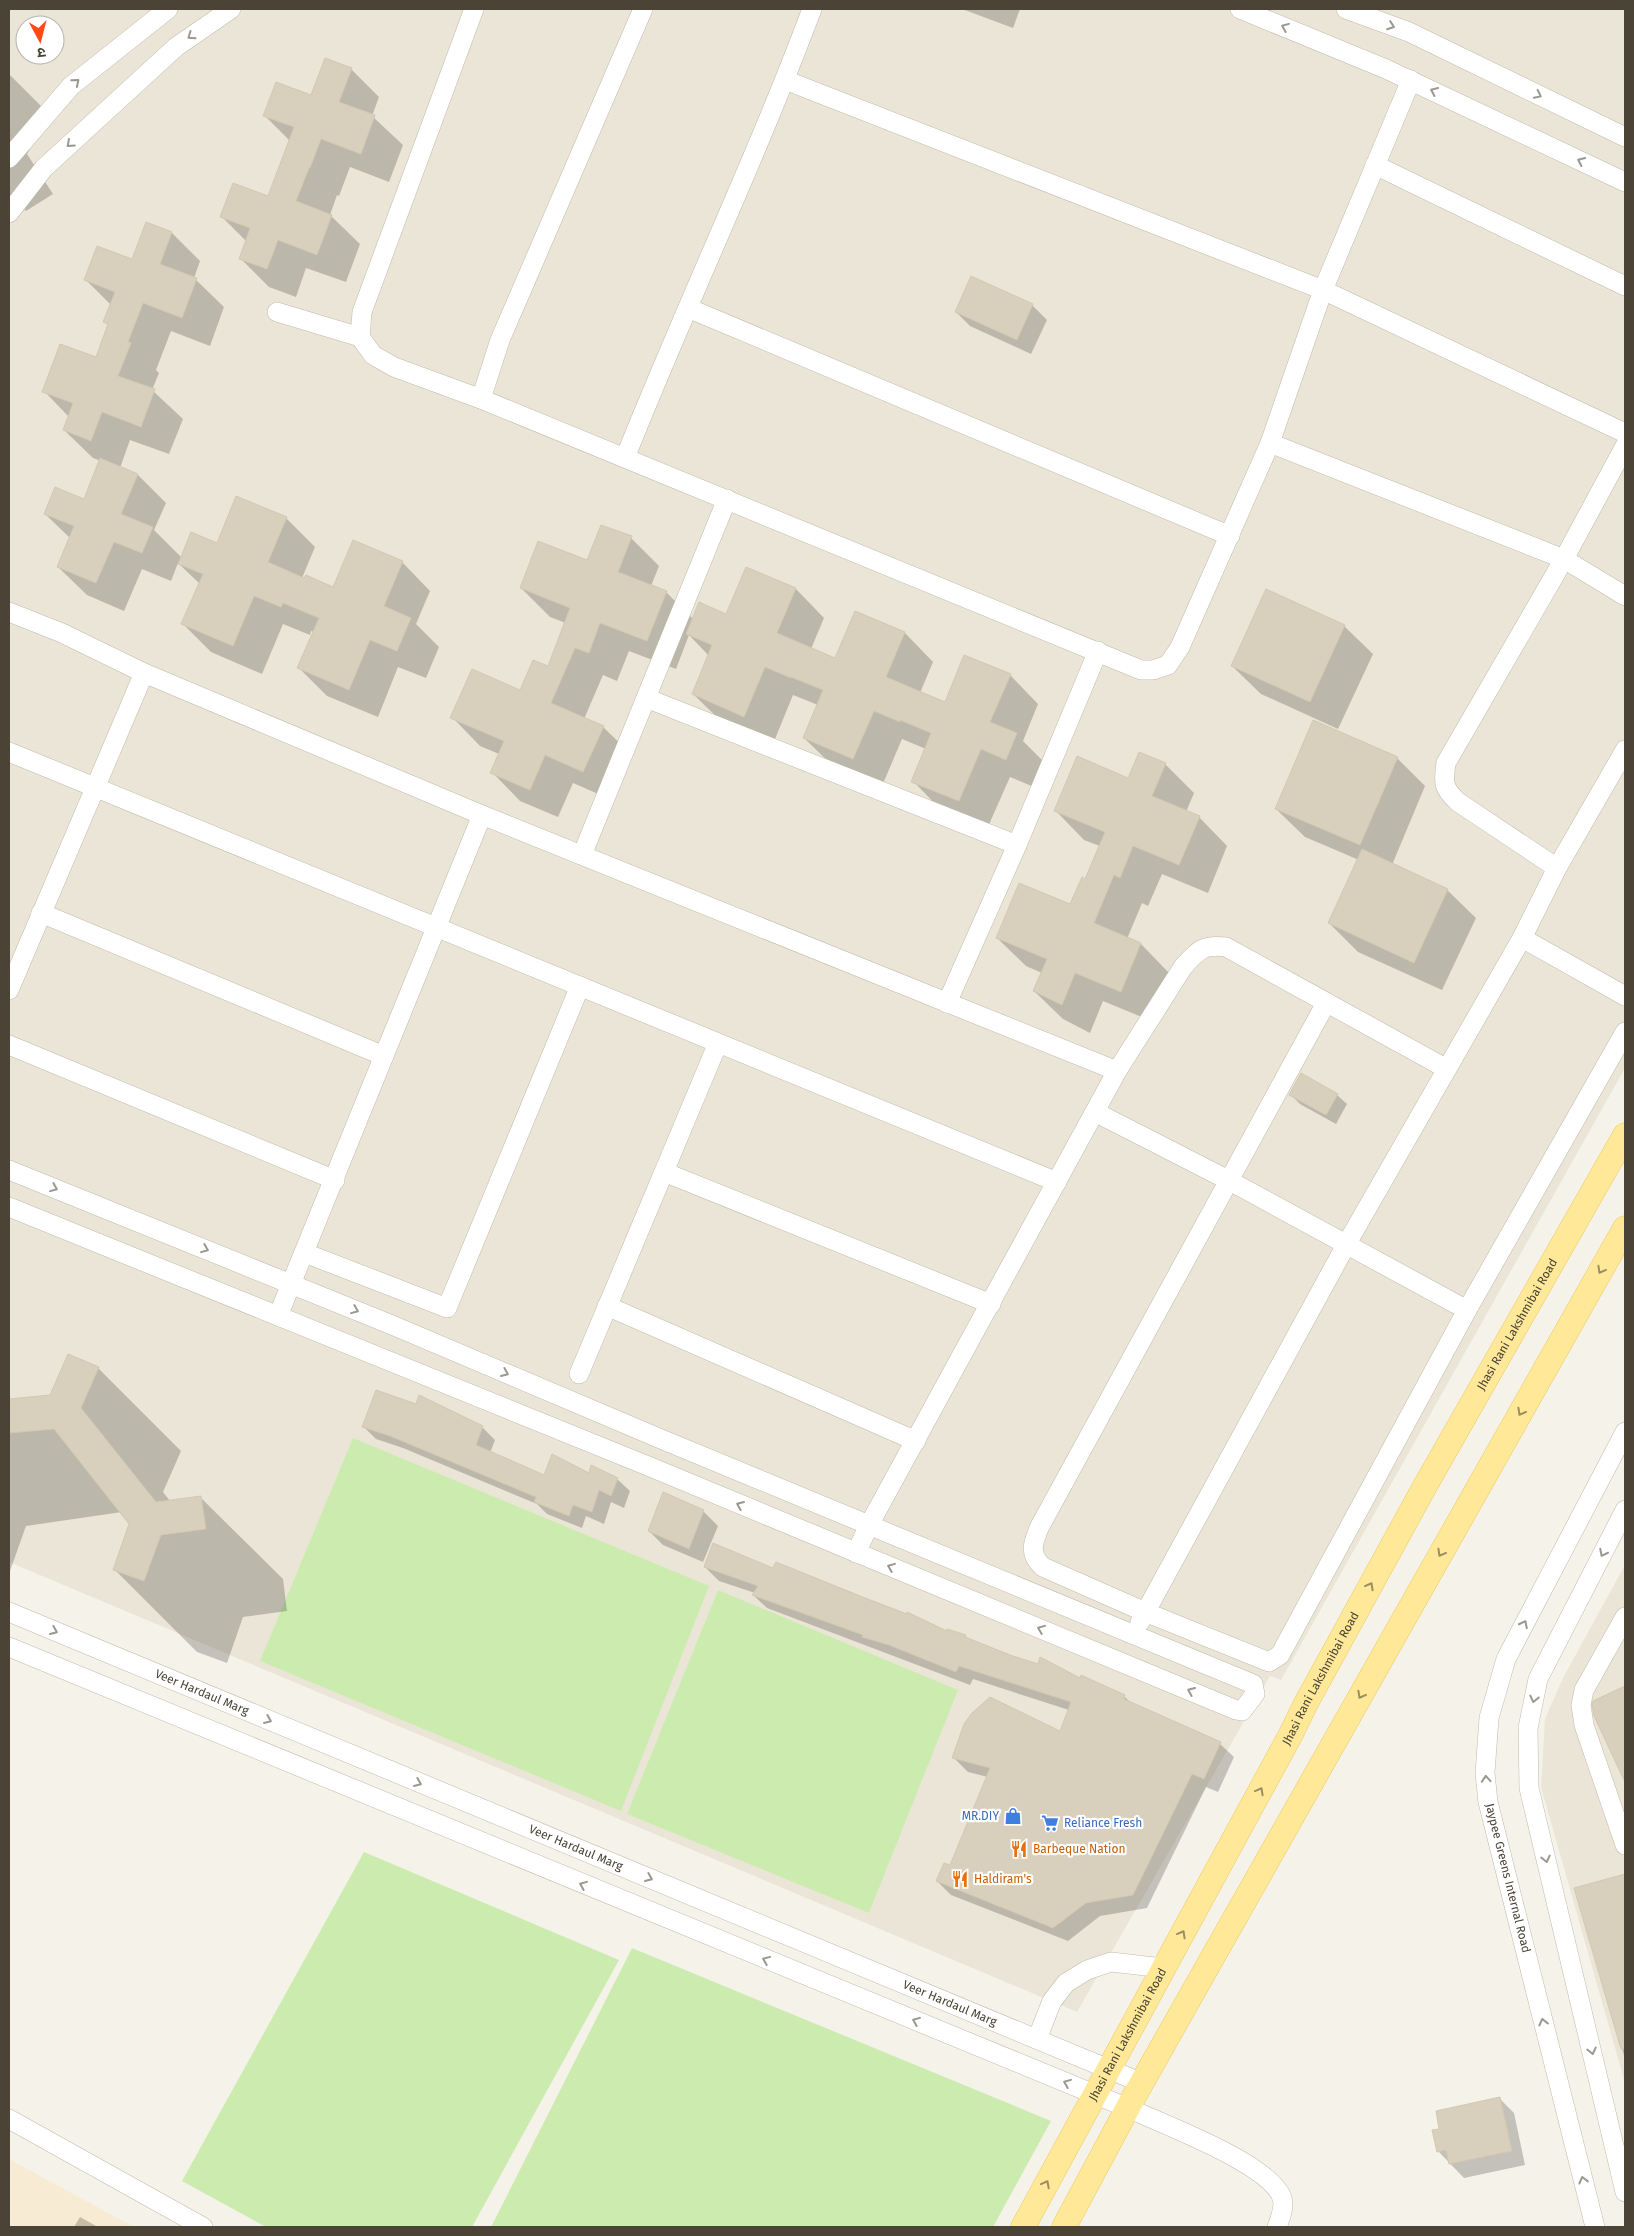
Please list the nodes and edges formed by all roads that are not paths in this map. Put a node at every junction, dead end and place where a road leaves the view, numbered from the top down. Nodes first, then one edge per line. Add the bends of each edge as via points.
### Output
1 (168, 9) edge
2 (232, 9) edge
3 (474, 9) edge
4 (643, 9) edge
5 (812, 9) edge
6 (1240, 9) edge
7 (1346, 9) edge
8 (785, 80) junction
9 (1411, 80) junction
10 (1625, 137) edge
11 (9, 158) edge
12 (1376, 165) junction
13 (1625, 182) edge
14 (9, 213) edge
15 (1625, 286) edge
16 (1323, 290) junction
17 (688, 308) junction
18 (277, 312) dead end
19 (360, 337) junction
20 (481, 399) junction
21 (1625, 433) edge
22 (1270, 443) junction
23 (1625, 446) edge
24 (625, 458) junction
25 (727, 499) junction
26 (1230, 536) junction
27 (1564, 559) junction
28 (1625, 596) edge
29 (9, 612) edge
30 (1098, 650) junction
31 (144, 673) junction
32 (646, 698) junction
33 (1625, 750) edge
34 (9, 752) edge
35 (94, 787) junction
36 (482, 815) junction
37 (1018, 845) junction
38 (582, 856) junction
39 (1557, 868) junction
40 (41, 913) junction
41 (436, 927) junction
42 (1522, 938) junction
43 (580, 986) junction
44 (9, 990) edge
45 (1625, 996) edge
46 (947, 1003) junction
47 (1326, 1003) junction
48 (1625, 1032) edge
49 (718, 1043) junction
50 (9, 1045) edge
51 (384, 1056) junction
52 (1447, 1069) junction
53 (1117, 1071) junction
54 (1095, 1112) junction
55 (1625, 1135) edge
56 (9, 1170) edge
57 (664, 1172) junction
58 (335, 1180) junction
59 (1228, 1180) junction
60 (1057, 1182) junction
61 (9, 1207) edge
62 (1625, 1228) edge
63 (1346, 1245) junction
64 (305, 1252) junction
65 (290, 1284) junction
66 (991, 1304) junction
67 (608, 1306) junction
68 (1467, 1310) junction
69 (278, 1316) junction
70 (579, 1374) dead end
71 (1625, 1432) edge
72 (916, 1441) junction
73 (1625, 1510) edge
74 (869, 1525) junction
75 (856, 1553) junction
76 (9, 1612) edge
77 (1145, 1612) junction
78 (1625, 1617) edge
79 (1134, 1634) junction
80 (9, 1648) edge
81 (1625, 1845) edge
82 (1163, 1968) junction
83 (1037, 2039) junction
84 (1108, 2069) junction
85 (1142, 2083) junction
86 (1094, 2094) junction
87 (1128, 2108) junction
88 (9, 2119) edge
89 (1625, 2192) edge
90 (203, 2227) edge
91 (1023, 2227) edge
92 (1064, 2227) edge
93 (1277, 2227) edge
94 (1595, 2227) edge

11 -> 1 street via 71,86
2 -> 14 street via 176,47 73,141 44,168
3 - 19 street via 362,312
4 - 20 street via 500,340
5 - 8 street
9 -> 6 street
7 -> 10 street via 1409,32
8 - 16 street
8 - 17 street
9 - 12 street
13 -> 9 street
12 - 15 street
12 - 16 street
16 - 21 street
16 - 22 street
17 - 24 street
17 - 26 street
18 - 19 street
19 - 20 street via 373,355 394,367
20 - 24 street
22 - 26 street
22 - 27 street
23 - 27 street
24 - 25 street
25 - 30 street
25 - 32 street
26 - 30 street via 1180,647 1168,665 1141,670
27 - 28 street
27 - 39 street via 1446,763 1443,780 1447,791 1458,802
29 - 31 street via 62,633
30 - 37 street
31 - 35 street
31 - 36 street
32 - 37 street
32 - 38 street
33 - 39 street
34 - 35 street
35 - 40 street
35 - 41 street
36 - 38 street
36 - 41 street
37 - 46 street
38 - 46 street
39 - 42 street
40 - 44 street
40 - 51 street
41 - 43 street
41 - 51 street
42 - 45 street
42 - 52 street
43 - 49 street
43 - 64 street via 447,1308
46 - 53 street
47 - 52 street
47 - 53 street via 1226,947 1210,945 1195,953 1183,967
47 - 59 street
48 - 68 street
49 - 57 street
49 - 60 street
50 - 58 street
51 - 58 street
52 - 63 street
53 - 54 street
54 - 59 street
54 - 60 street
82 -> 55 main road, Jhasi Rani Lakshmibai Road via 1425,1486
56 -> 65 street
57 - 66 street
57 - 67 street
58 - 64 street
59 - 63 street
59 - 77 street via 1034,1541 1032,1552 1043,1567
60 - 66 street
61 - 69 street
62 -> 85 main road
63 - 68 street
63 - 77 street
64 - 65 street
65 - 69 street
65 -> 74 street
66 - 72 street
67 - 70 street
67 - 72 street
68 - 77 street via 1275,1660 1264,1661
75 -> 69 street
94 -> 71 street, Jaypee Greens Internal Road via 1488,1802 1486,1773 1489,1718 1506,1659
72 - 74 street
73 -> 89 street via 1538,1679 1528,1728 1529,1788
74 - 75 street
74 - 79 street
79 -> 75 street via 1253,1684 1254,1694 1242,1711 1236,1710
76 -> 83 street, Veer Hardaul Marg
77 - 79 street
78 - 81 street via 1584,1690 1581,1705 1584,1725
86 -> 80 street
82 - 83 street via 1111,1962 1087,1970 1066,1983 1052,2002
82 - 84 main road, Jhasi Rani Lakshmibai Road
83 - 84 street, Veer Hardaul Marg
84 - 85 street, Veer Hardaul Marg
84 - 86 main road, Jhasi Rani Lakshmibai Road
85 - 87 main road
86 - 87 street
91 -> 86 main road, Jhasi Rani Lakshmibai Road
87 - 92 main road
87 - 93 street via 1266,2176 1283,2199
88 - 90 street

